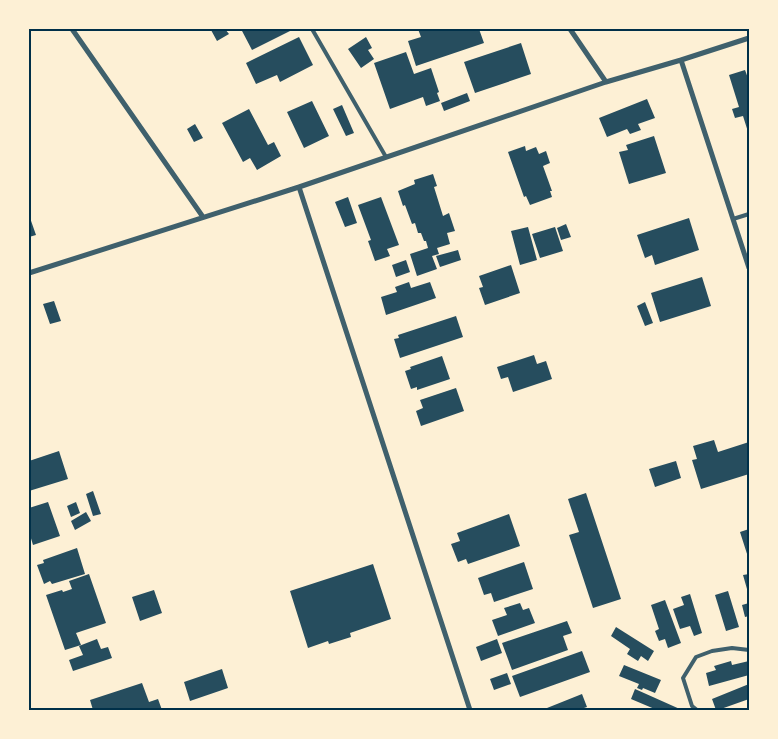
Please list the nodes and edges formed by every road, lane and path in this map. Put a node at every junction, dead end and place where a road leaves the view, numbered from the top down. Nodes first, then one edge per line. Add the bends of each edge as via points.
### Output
1 (72, 29) edge
2 (312, 29) edge
3 (570, 29) edge
4 (749, 38) edge
5 (681, 60) junction
6 (606, 82) junction
7 (386, 157) junction
8 (299, 187) junction
9 (749, 214) edge
10 (204, 217) junction
11 (733, 219) junction
12 (749, 268) edge
13 (29, 273) edge
14 (749, 650) edge
15 (470, 710) edge
16 (696, 710) edge

1 - 10 street
2 - 7 lane
3 - 6 street
4 - 5 street
5 - 6 street
5 - 11 street
6 - 7 street
7 - 8 street
8 - 10 street
8 - 15 street
9 - 11 lane
10 - 13 street
11 - 12 street
14 - 16 lane via 732,648 696,657 683,678

